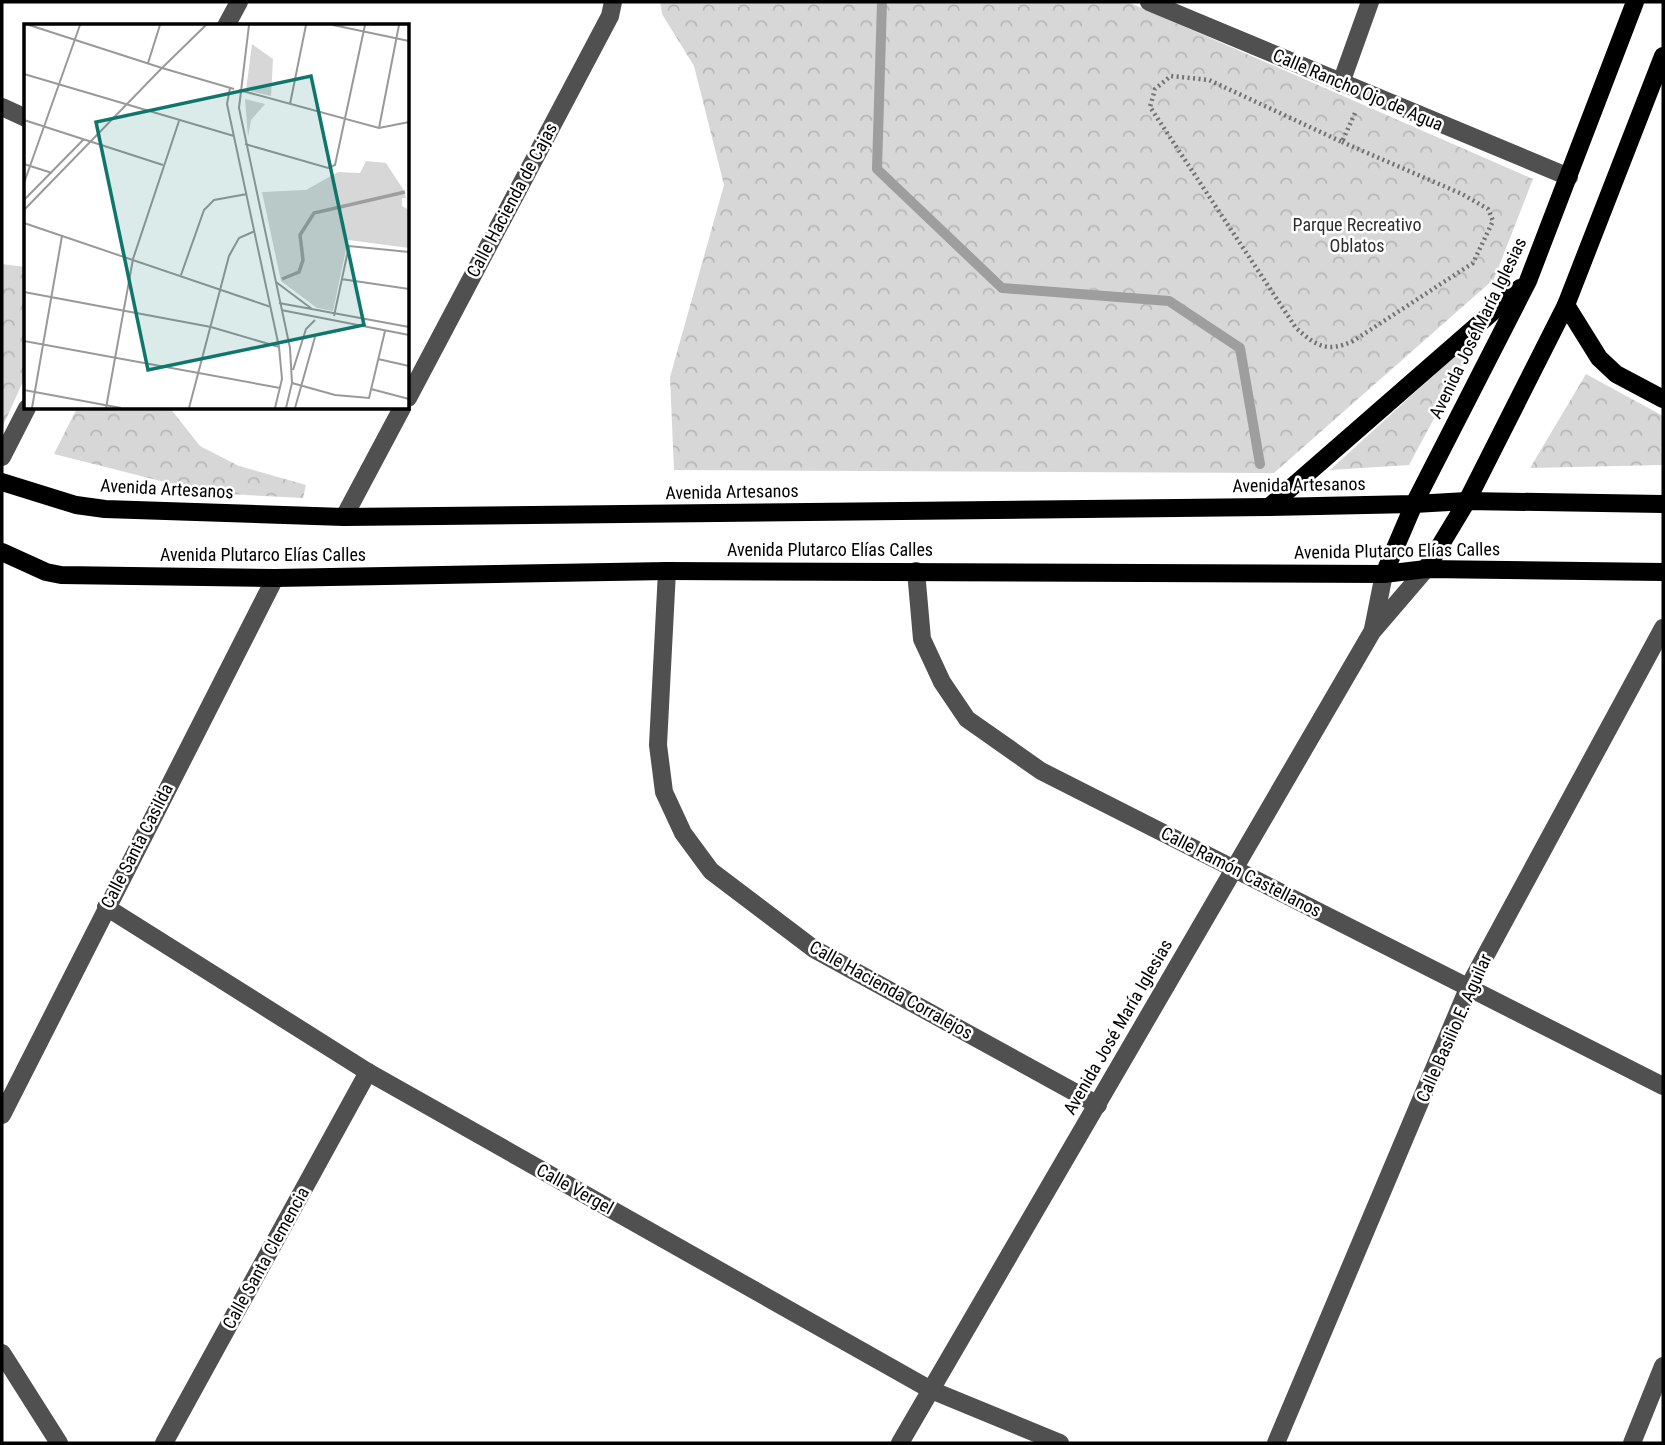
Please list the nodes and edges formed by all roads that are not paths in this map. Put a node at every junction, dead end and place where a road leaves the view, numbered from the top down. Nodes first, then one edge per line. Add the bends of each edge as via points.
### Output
1 (239, 2) edge
2 (613, 2) edge
3 (1149, 2) edge
4 (1370, 2) edge
5 (1635, 2) edge
6 (227, 24) edge
7 (1663, 56) edge
8 (1341, 83) junction
9 (2, 107) edge
10 (24, 117) edge
11 (1569, 177) junction
12 (1528, 281) junction
13 (1566, 305) junction
14 (410, 394) edge
15 (1663, 399) edge
16 (26, 410) edge
17 (401, 410) edge
18 (2, 457) edge
19 (2, 482) edge
20 (1467, 501) junction
21 (1663, 504) edge
22 (1414, 505) junction
23 (1269, 507) junction
24 (344, 517) junction
25 (2, 552) edge
26 (1426, 569) junction
27 (667, 571) junction
28 (916, 571) junction
29 (1663, 572) edge
30 (1384, 574) junction
31 (275, 578) junction
32 (1663, 628) edge
33 (1372, 632) junction
34 (1235, 869) junction
35 (106, 906) junction
36 (1469, 986) junction
37 (368, 1072) junction
38 (1663, 1086) edge
39 (1098, 1105) junction
40 (2, 1115) edge
41 (2, 1353) edge
42 (1663, 1366) edge
43 (931, 1390) junction
44 (60, 1443) edge
45 (164, 1443) edge
46 (900, 1443) edge
47 (1060, 1443) edge
48 (1276, 1443) edge
49 (1632, 1443) edge

1 - 6 street
2 - 14 street, Calle Hacienda de Cajas via 610,16
3 - 8 street, Calle Rancho Ojo de Agua
4 - 8 street
5 - 11 main road, Avenida José María Iglesias
7 - 13 main road, Avenida José María Iglesias
8 - 11 street, Calle Rancho Ojo de Agua
9 - 10 street
11 - 12 main road, Avenida José María Iglesias
12 - 22 main road, Avenida José María Iglesias
12 - 23 main road
13 - 15 main road via 1599,358 1616,374
13 - 20 main road, Avenida José María Iglesias
16 - 18 street
17 - 24 street
19 - 24 main road, Avenida Artesanos via 105,509
20 - 21 main road
20 - 22 main road, Avenida Artesanos
20 - 26 main road, Avenida José María Iglesias
22 - 23 main road, Avenida Artesanos
22 - 30 main road, Avenida José María Iglesias
23 - 24 main road, Avenida Artesanos
25 - 31 main road, Avenida Plutarco Elías Calles via 61,575
26 - 29 main road, Avenida Plutarco Elías Calles
26 - 30 main road, Avenida Plutarco Elías Calles
26 - 33 street, Avenida José María Iglesias
27 - 28 main road, Avenida Plutarco Elías Calles
27 - 31 main road, Avenida Plutarco Elías Calles
27 - 39 street, Calle Hacienda Corralejos via 658,745 664,792 683,833 711,871 814,949
28 - 30 main road, Avenida Plutarco Elías Calles
28 - 34 street, Calle Ramón Castellanos via 922,639 942,682 967,719 1041,771
30 - 33 street, Avenida José María Iglesias
31 - 35 street, Calle Santa Casilda
32 - 36 street, Calle Basilio E. Aguilar
33 - 34 street, Avenida José María Iglesias
34 - 36 street, Calle Ramón Castellanos
34 - 39 street, Avenida José María Iglesias
35 - 37 street, Calle Vergel
35 - 40 street, Calle Santa Casilda
36 - 38 street, Calle Ramón Castellanos
36 - 48 street, Calle Basilio E. Aguilar
37 - 43 street, Calle Vergel
37 - 45 street, Calle Santa Clemencia
39 - 43 street, Avenida José María Iglesias
41 - 44 street
42 - 49 street
43 - 46 street, Avenida José María Iglesias
43 - 47 street, Calle Vergel

